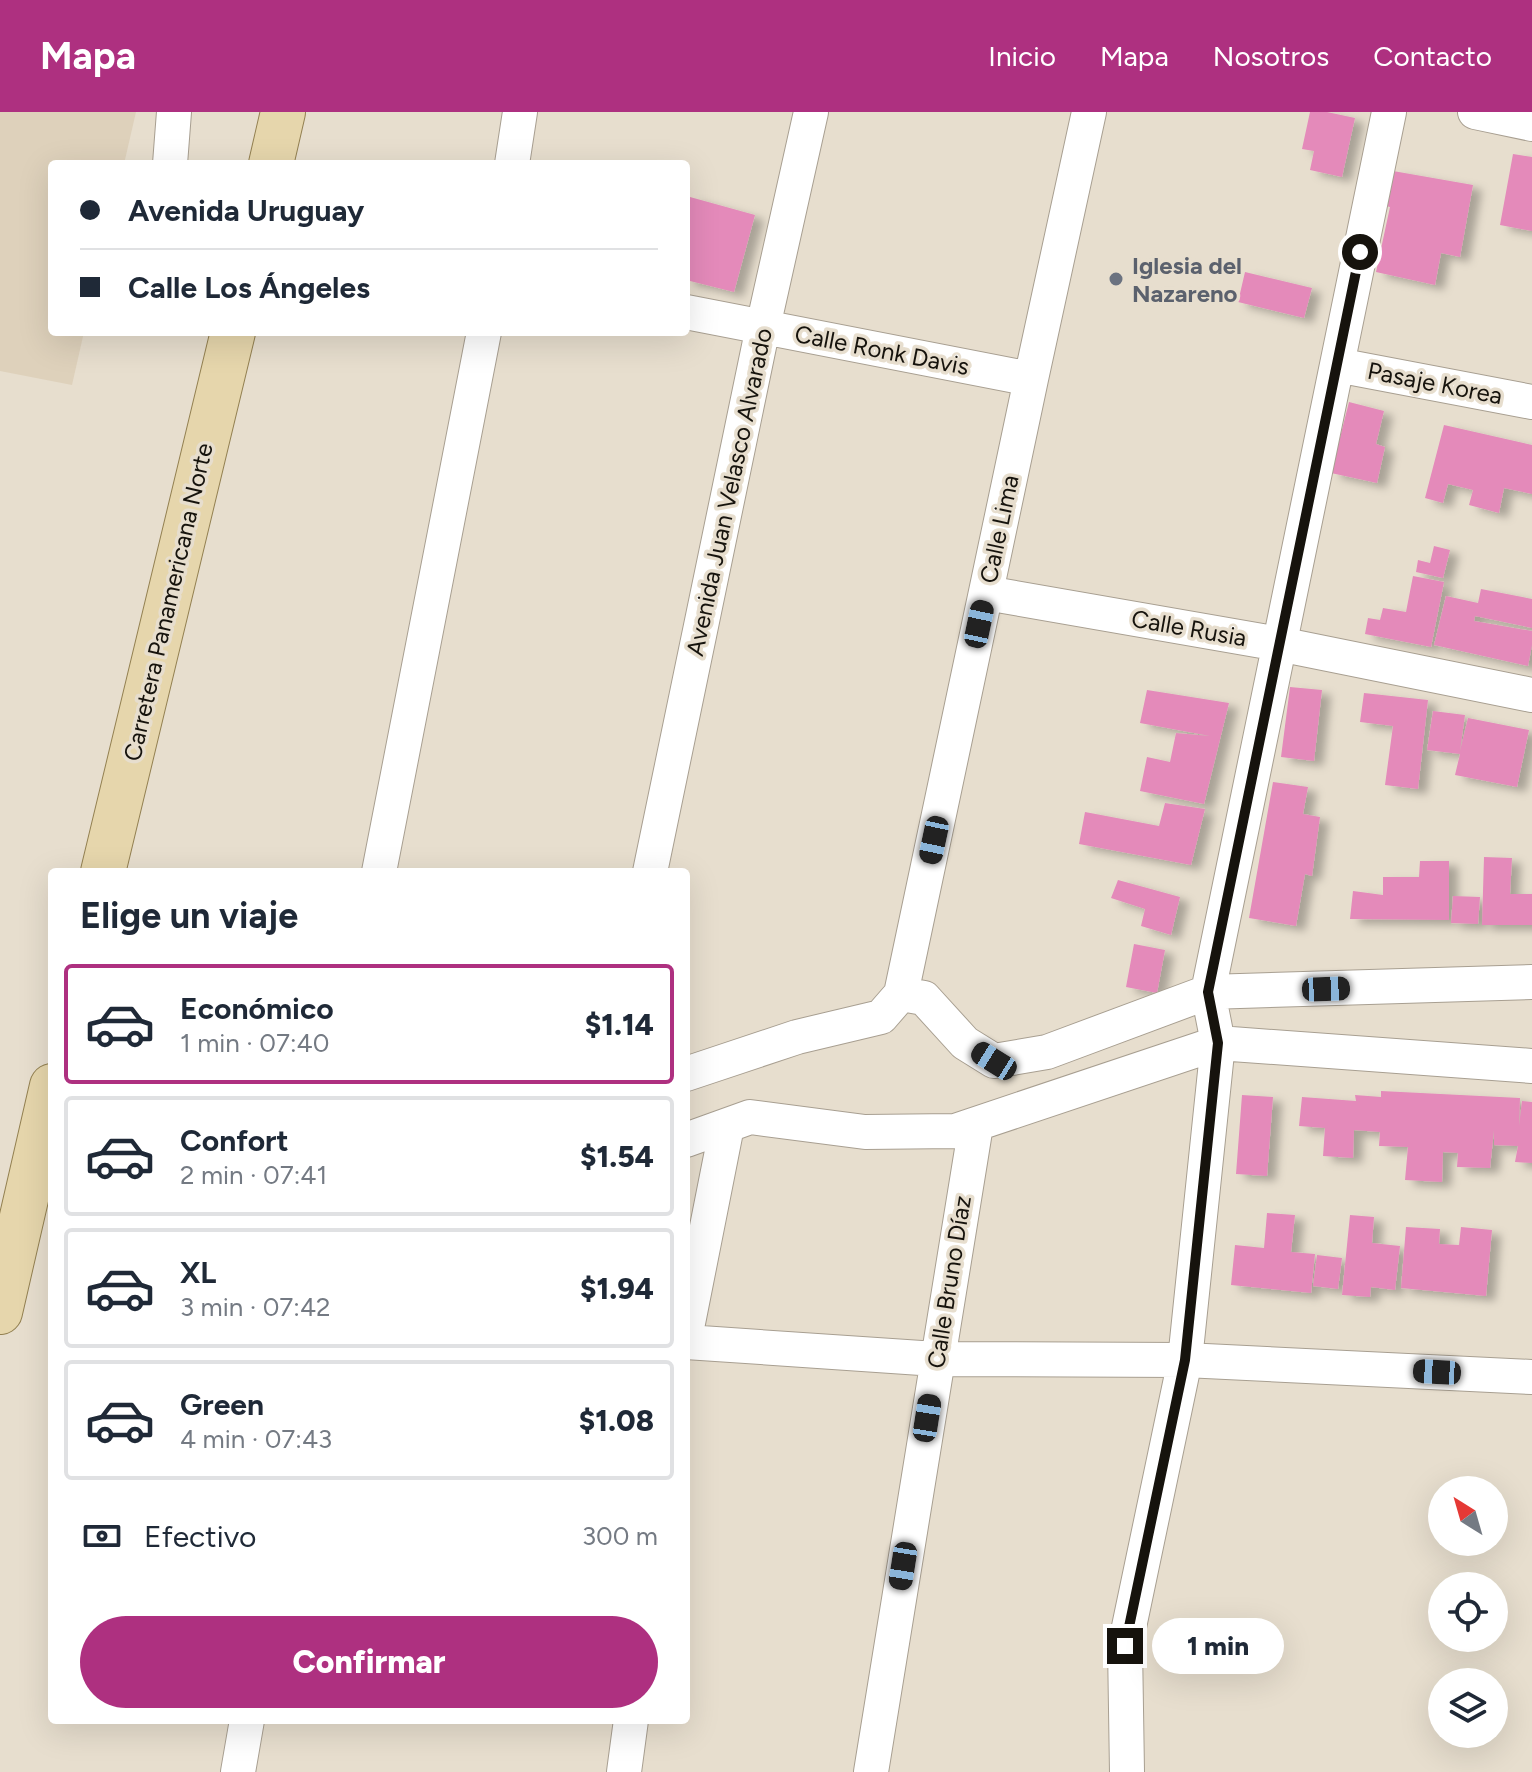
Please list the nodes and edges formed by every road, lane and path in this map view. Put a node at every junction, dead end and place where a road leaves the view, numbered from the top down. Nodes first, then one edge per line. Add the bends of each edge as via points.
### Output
1 (174, 112) edge
2 (283, 112) edge
3 (520, 112) edge
4 (811, 112) edge
5 (1089, 112) edge
6 (1389, 112) edge
7 (1475, 112) edge
8 (1532, 124) edge
9 (170, 160) edge
10 (272, 160) edge
11 (513, 160) edge
12 (690, 313) edge
13 (763, 327) junction
14 (232, 336) edge
15 (483, 336) edge
16 (1337, 365) junction
17 (1031, 379) junction
18 (1532, 402) edge
19 (986, 593) junction
20 (1279, 644) junction
21 (1532, 695) edge
22 (104, 868) edge
23 (380, 868) edge
24 (651, 868) edge
25 (1532, 982) edge
26 (1208, 992) junction
27 (901, 994) junction
28 (1218, 1043) junction
29 (1532, 1066) edge
30 (690, 1073) edge
31 (48, 1118) edge
32 (976, 1125) junction
33 (727, 1126) junction
34 (690, 1139) edge
35 (38, 1199) edge
36 (0, 1312) edge
37 (690, 1313) edge
38 (690, 1342) edge
39 (936, 1359) junction
40 (1185, 1360) junction
41 (1532, 1377) edge
42 (246, 1724) edge
43 (630, 1724) edge
44 (238, 1772) edge
45 (624, 1772) edge
46 (871, 1772) edge
47 (1127, 1772) edge

1 - 9 street
2 - 10 main road
3 - 11 street
4 - 13 street, Avenida Juan Velasco Alvarado
5 - 17 street, Calle Lima
6 - 16 street
7 - 8 street
12 - 13 street, Calle Ronk Davis
13 - 17 street, Calle Ronk Davis
13 - 24 street, Avenida Juan Velasco Alvarado
14 - 22 main road, Carretera Panamericana Norte
15 - 23 street
16 - 18 street, Pasaje Korea
16 - 20 street
17 - 19 street, Calle Lima
19 - 20 street, Calle Rusia
19 - 27 street, Calle Lima
20 - 21 street, Calle Rusia
20 - 26 street
25 - 26 street
26 - 27 street via 1047,1052 994,1061 965,1043 924,998
26 - 28 street
27 - 30 street via 881,1017 797,1037
28 - 29 street
28 - 32 street
28 - 40 street
31 - 35 main road
32 - 33 street via 955,1131 865,1132 750,1117
32 - 39 street, Calle Bruno Díaz
33 - 34 street
33 - 37 street
35 - 36 main road
38 - 39 street
39 - 40 street
39 - 46 street, Calle Bruno Díaz
40 - 41 street
40 - 47 street via 1125,1646
42 - 44 street
43 - 45 street

